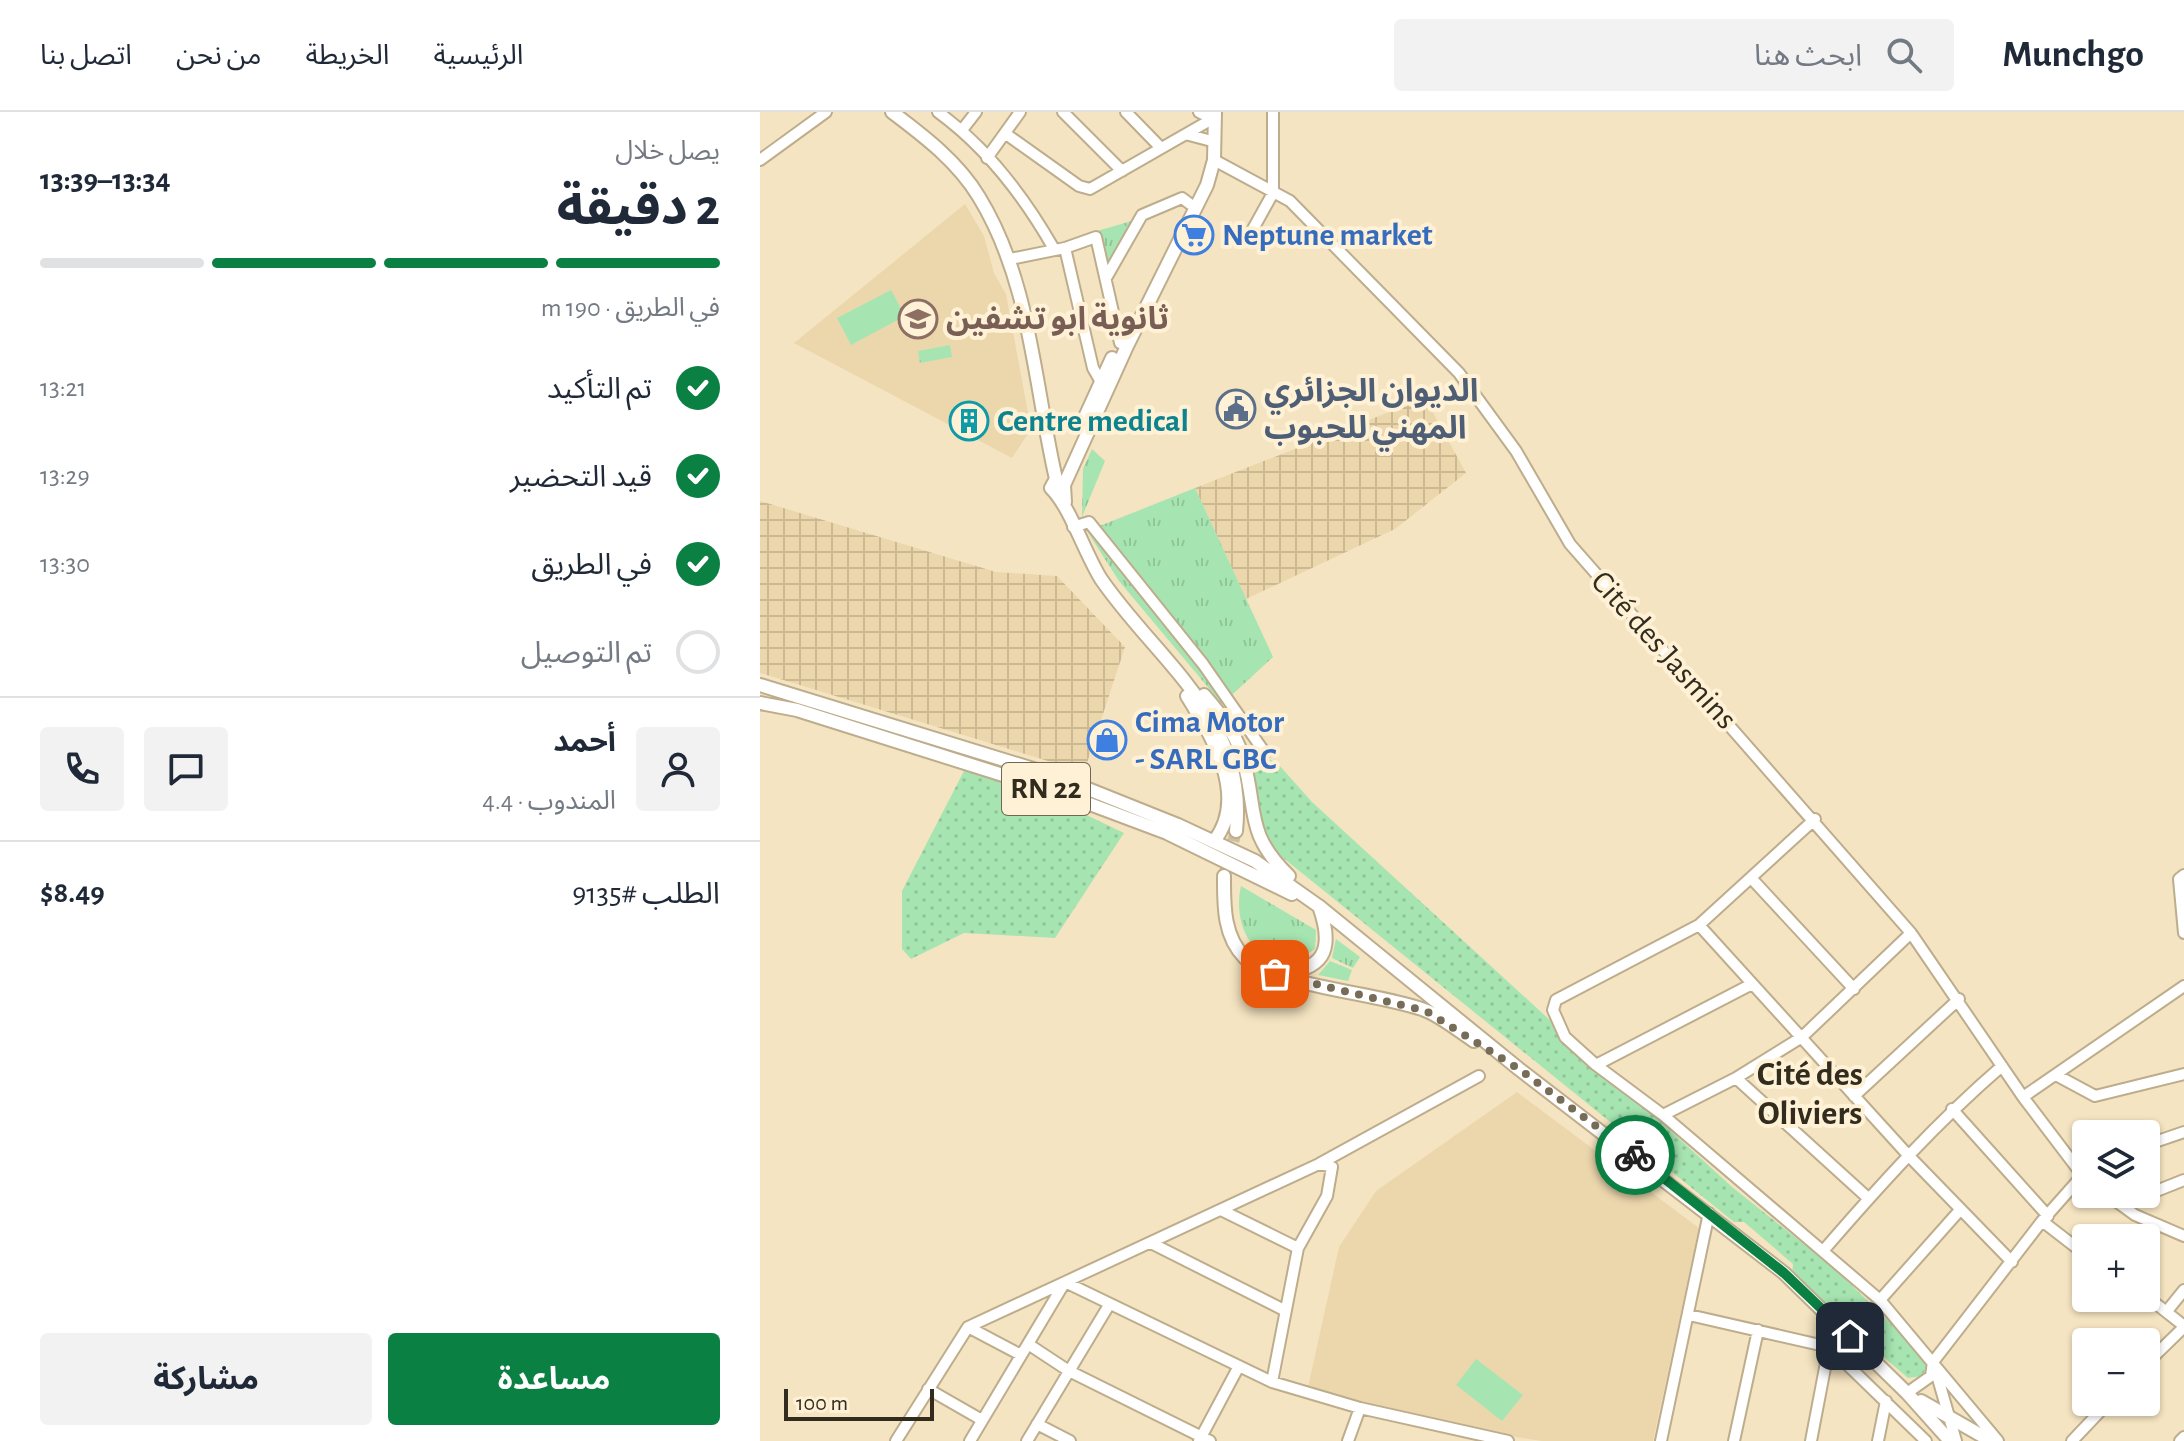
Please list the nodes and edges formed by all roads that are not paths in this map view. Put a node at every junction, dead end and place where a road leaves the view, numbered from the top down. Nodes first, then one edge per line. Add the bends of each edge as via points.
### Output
1 (826, 112) edge
2 (892, 112) edge
3 (938, 112) edge
4 (976, 112) edge
5 (1020, 112) edge
6 (1063, 112) edge
7 (1126, 112) edge
8 (1273, 112) edge
9 (1207, 115) edge
10 (962, 130) junction
11 (1006, 134) junction
12 (1189, 135) junction
13 (1208, 140) junction
14 (1161, 148) junction
15 (987, 158) junction
16 (760, 160) edge
17 (1214, 160) junction
18 (1122, 171) junction
19 (1273, 193) junction
20 (1190, 204) junction
21 (1248, 238) dead end
22 (1059, 249) junction
23 (1010, 259) junction
24 (1106, 278) junction
25 (1120, 343) junction
26 (1101, 382) junction
27 (1059, 485) junction
28 (1073, 527) junction
29 (1154, 642) junction
30 (760, 685) edge
31 (760, 703) edge
32 (1265, 753) dead end
33 (1815, 819) junction
34 (1236, 831) tunnel mouth
35 (1214, 841) junction
36 (2184, 875) edge
37 (1224, 876) tunnel mouth
38 (1752, 879) junction
39 (1320, 907) junction
40 (1699, 925) junction
41 (1911, 933) junction
42 (2184, 933) edge
43 (1275, 974) junction
44 (1752, 984) junction
45 (2184, 986) edge
46 (1854, 989) junction
47 (1959, 999) junction
48 (1802, 1037) junction
49 (1596, 1065) junction
50 (2002, 1066) junction
51 (1519, 1069) junction
52 (2184, 1074) edge
53 (2056, 1075) junction
54 (1479, 1076) dead end
55 (1736, 1078) junction
56 (1854, 1096) junction
57 (2023, 1097) junction
58 (1952, 1109) junction
59 (1663, 1115) junction
60 (2184, 1132) edge
61 (2160, 1140) edge
62 (1908, 1155) junction
63 (2072, 1160) edge
64 (1319, 1164) junction
65 (2184, 1180) edge
66 (2072, 1185) edge
67 (2160, 1190) edge
68 (1868, 1198) junction
69 (2127, 1208) edge
70 (1960, 1210) junction
71 (1223, 1211) junction
72 (1709, 1213) junction
73 (2045, 1218) junction
74 (2184, 1236) edge
75 (2072, 1242) edge
76 (1151, 1243) junction
77 (1298, 1248) junction
78 (1823, 1251) junction
79 (2012, 1262) junction
80 (1065, 1282) junction
81 (2184, 1290) edge
82 (1880, 1300) junction
83 (1109, 1305) junction
84 (2160, 1306) edge
85 (1284, 1310) junction
86 (2167, 1311) junction
87 (1689, 1315) junction
88 (2183, 1326) edge
89 (968, 1327) junction
90 (1758, 1330) junction
91 (1028, 1344) junction
92 (1829, 1347) junction
93 (2160, 1350) edge
94 (1021, 1355) junction
95 (1933, 1362) junction
96 (1239, 1366) junction
97 (1069, 1371) junction
98 (1272, 1382) junction
99 (928, 1389) junction
100 (1907, 1393) junction
101 (1886, 1401) junction
102 (1360, 1408) junction
103 (2096, 1416) edge
104 (1951, 1419) junction
105 (982, 1420) junction
106 (1037, 1424) junction
107 (1449, 1435) edge
108 (1204, 1440) edge
109 (896, 1441) edge
110 (970, 1441) edge
111 (1027, 1441) edge
112 (1070, 1441) edge
113 (1348, 1441) edge
114 (1508, 1441) edge
115 (1661, 1441) edge
116 (1734, 1441) edge
117 (1811, 1441) edge
118 (1878, 1441) edge
119 (1926, 1441) edge
120 (1950, 1441) edge
121 (1956, 1441) edge
122 (1991, 1441) edge
123 (1998, 1441) edge
124 (2072, 1441) edge

1 - 16 street
2 - 23 main road via 960,172 979,196
3 - 10 street
4 - 10 street
5 - 11 street
6 - 18 street
7 - 14 street
8 - 19 street
9 - 12 street
9 - 13 main road
9 - 17 main road
10 - 15 street
11 - 15 street
11 - 18 street via 1082,188 1094,188
12 - 13 street
12 - 14 street
13 - 20 main road
14 - 18 street
15 - 22 street
17 - 19 street, Cité des Jasmins
17 - 27 main road via 1207,185
19 - 21 street
19 - 33 street, Cité des Jasmins via 1299,210 1459,373 1516,451 1570,544
20 - 24 street via 1182,198 1142,215
20 - 25 main road
22 - 23 street
22 - 24 street via 1096,237
22 - 26 street
23 - 27 main road
24 - 25 street
25 - 26 main road
26 - 27 main road
27 - 28 main road
28 - 29 main road via 1105,583
28 - 32 street via 1089,522 1100,533
29 - 34 main road via 1223,738 1236,776
29 - 35 main road via 1220,756 1228,805 1224,828
29 - 39 main road via 1226,723 1241,753 1262,845
30 - 35 main road, RN 22 via 1053,775
31 - 39 main road, RN 22 via 1063,794 1167,833
33 - 38 street
33 - 41 street, Cité des Jasmins
35 - 39 main road, RN 22 via 1255,861
36 - 42 street via 2179,879
37 - 43 main road via 1230,934 1245,959
38 - 40 street
38 - 46 street
39 - 43 main road via 1327,937 1321,958 1307,970
39 - 51 main road, RN 22
40 - 44 street
40 - 49 street via 1556,1000 1553,1010 1565,1037
41 - 46 street
41 - 47 street, Cité des Jasmins
43 - 51 main road via 1426,1011
44 - 48 street
44 - 49 street
45 - 53 street
46 - 48 street
47 - 50 street, Cité des Jasmins
47 - 56 street
48 - 55 street
48 - 56 street
49 - 59 street
50 - 57 street, Cité des Jasmins
50 - 58 street
51 - 72 main road, RN 22
52 - 53 street via 2095,1096
53 - 57 street
54 - 64 street
55 - 59 street
55 - 68 street
56 - 62 street
57 - 63 street, Cité des Jasmins
58 - 62 street
58 - 73 street
59 - 78 street
60 - 61 street
62 - 68 street
62 - 70 street
64 - 71 street
64 - 77 street via 1332,1167 1327,1196
65 - 67 street
66 - 73 street
68 - 78 street
69 - 74 street
70 - 79 street
70 - 82 street
71 - 76 street
71 - 77 street
72 - 87 street
72 - 100 main road, RN 22 via 1811,1297
73 - 75 street
73 - 79 street
76 - 80 street
76 - 85 street
77 - 85 street
78 - 82 street
79 - 95 street
80 - 83 street
80 - 89 street
80 - 91 street
81 - 86 street
82 - 95 street
83 - 96 street
83 - 97 street
84 - 86 street
85 - 98 street
86 - 88 street
87 - 90 street
87 - 115 street
88 - 93 street
89 - 94 street
89 - 99 street
90 - 92 street
90 - 116 street
91 - 94 street
91 - 97 street
92 - 101 street
92 - 117 street
94 - 105 street
95 - 100 street via 1931,1376
95 - 104 street
95 - 123 street
96 - 98 street
96 - 108 street
97 - 106 street
97 - 108 street
98 - 102 street
99 - 105 street
99 - 109 street
100 - 104 main road, RN 22
100 - 120 main road, RN 22
101 - 118 street
101 - 119 street
102 - 107 street
102 - 113 street
103 - 124 street
104 - 121 street
104 - 122 main road, RN 22
105 - 110 street
106 - 111 street
106 - 112 street
107 - 114 street

